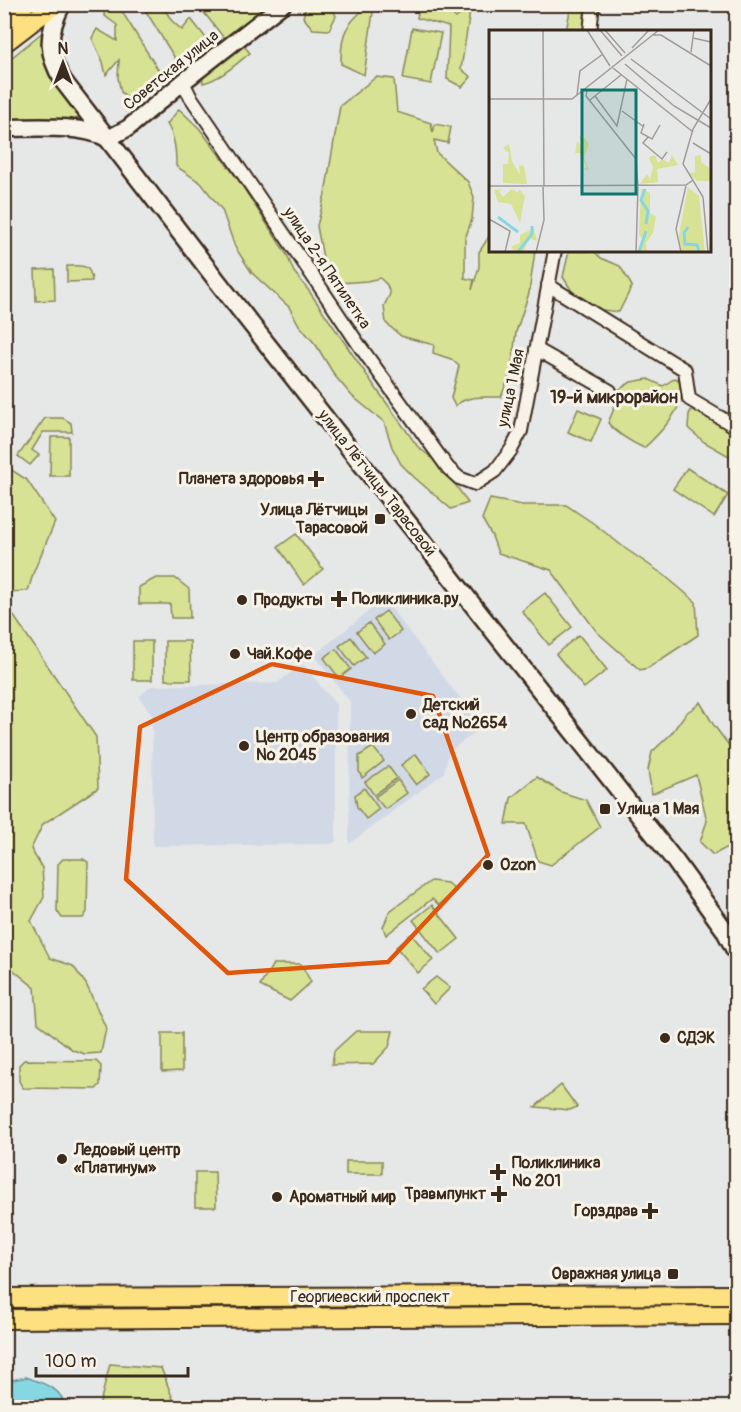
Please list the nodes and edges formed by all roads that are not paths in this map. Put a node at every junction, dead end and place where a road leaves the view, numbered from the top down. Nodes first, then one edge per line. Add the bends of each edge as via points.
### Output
1 (25, 4) edge
2 (55, 4) edge
3 (62, 4) edge
4 (283, 4) edge
5 (594, 4) edge
6 (4, 22) edge
7 (590, 30) edge
8 (4, 43) edge
9 (183, 82) junction
10 (4, 128) edge
11 (107, 139) junction
12 (555, 252) edge
13 (548, 285) junction
14 (536, 349) junction
15 (610, 392) dead end
16 (736, 427) edge
17 (448, 468) joint
18 (736, 952) edge
19 (736, 1295) edge
20 (4, 1299) edge
21 (736, 1316) edge
22 (4, 1319) edge

1 - 6 main road
2 - 8 main road
3 - 11 main road, улица Лётчицы Тарасовой via 50,38 56,69
4 - 9 street, Советская улица
5 - 7 street
9 - 11 street, Советская улица via 128,128
9 - 17 street, улица 2-я Пятилетка via 359,345
10 - 11 main road via 82,130
11 - 18 main road, улица Лётчицы Тарасовой via 681,868
12 - 13 street, улица 1 Мая
13 - 14 street, улица 1 Мая
13 - 16 street via 685,370 689,399
14 - 15 street
14 - 17 street, улица 1 Мая via 521,431 511,450 495,471 475,484
19 - 20 main road, Георгиевский проспект
21 - 22 main road, Георгиевский проспект

